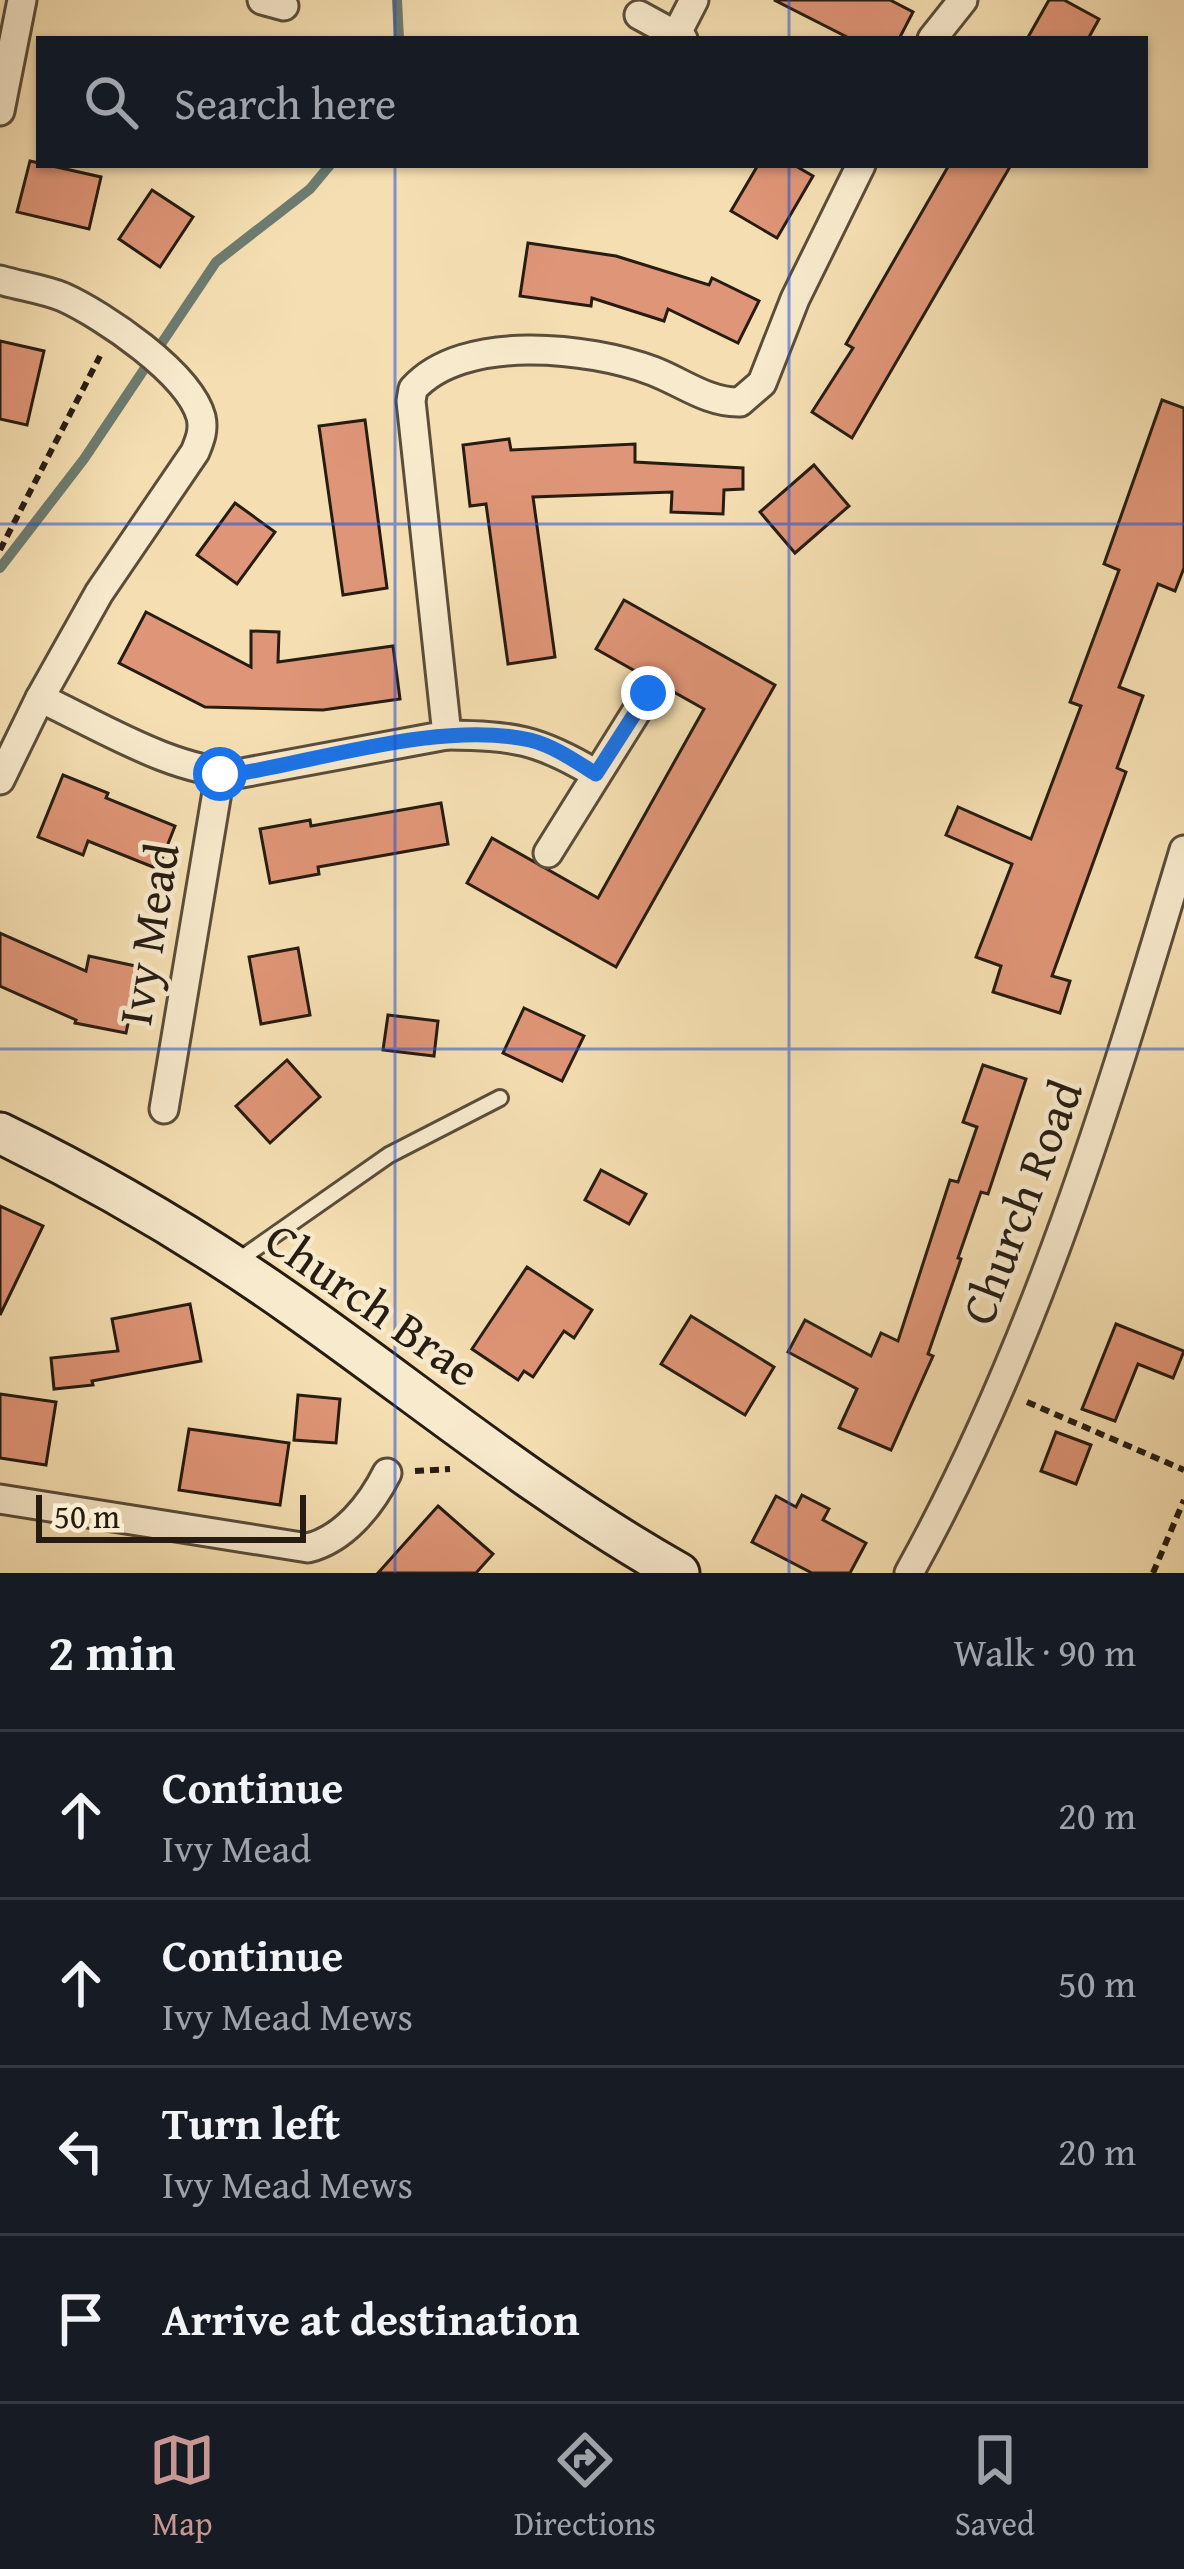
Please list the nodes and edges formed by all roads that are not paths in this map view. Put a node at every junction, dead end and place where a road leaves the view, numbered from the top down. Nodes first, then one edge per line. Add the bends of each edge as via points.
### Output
1 (22, 0) edge
2 (694, 0) edge
3 (963, 0) edge
4 (639, 15) dead end
5 (677, 36) edge
6 (679, 36) edge
7 (934, 36) edge
8 (0, 111) edge
9 (860, 168) edge
10 (0, 280) edge
11 (648, 693) dead end
12 (40, 698) junction
13 (447, 735) junction
14 (220, 774) junction
15 (596, 774) junction
16 (0, 781) edge
17 (1184, 850) edge
18 (548, 853) dead end
19 (500, 1098) dead end
20 (164, 1108) dead end
21 (0, 1133) edge
22 (232, 1265) junction
23 (387, 1473) dead end
24 (0, 1499) edge
25 (679, 1573) edge
26 (909, 1573) edge

1 - 8 street
2 - 6 street
3 - 7 street
4 - 5 street
9 - 13 street via 762,383 740,402 651,370 539,351 445,364 413,388
10 - 12 street via 61,297 120,328 176,380 200,411 203,430
11 - 15 street
12 - 14 street
12 - 16 street
13 - 14 street
13 - 15 street via 531,741
14 - 20 street, Ivy Mead
15 - 18 street
17 - 26 street, Church Road via 1089,1163
19 - 22 lane via 389,1155
21 - 22 main road, Church Brae
22 - 25 main road, Church Brae via 575,1510
23 - 24 street via 372,1504 308,1548

